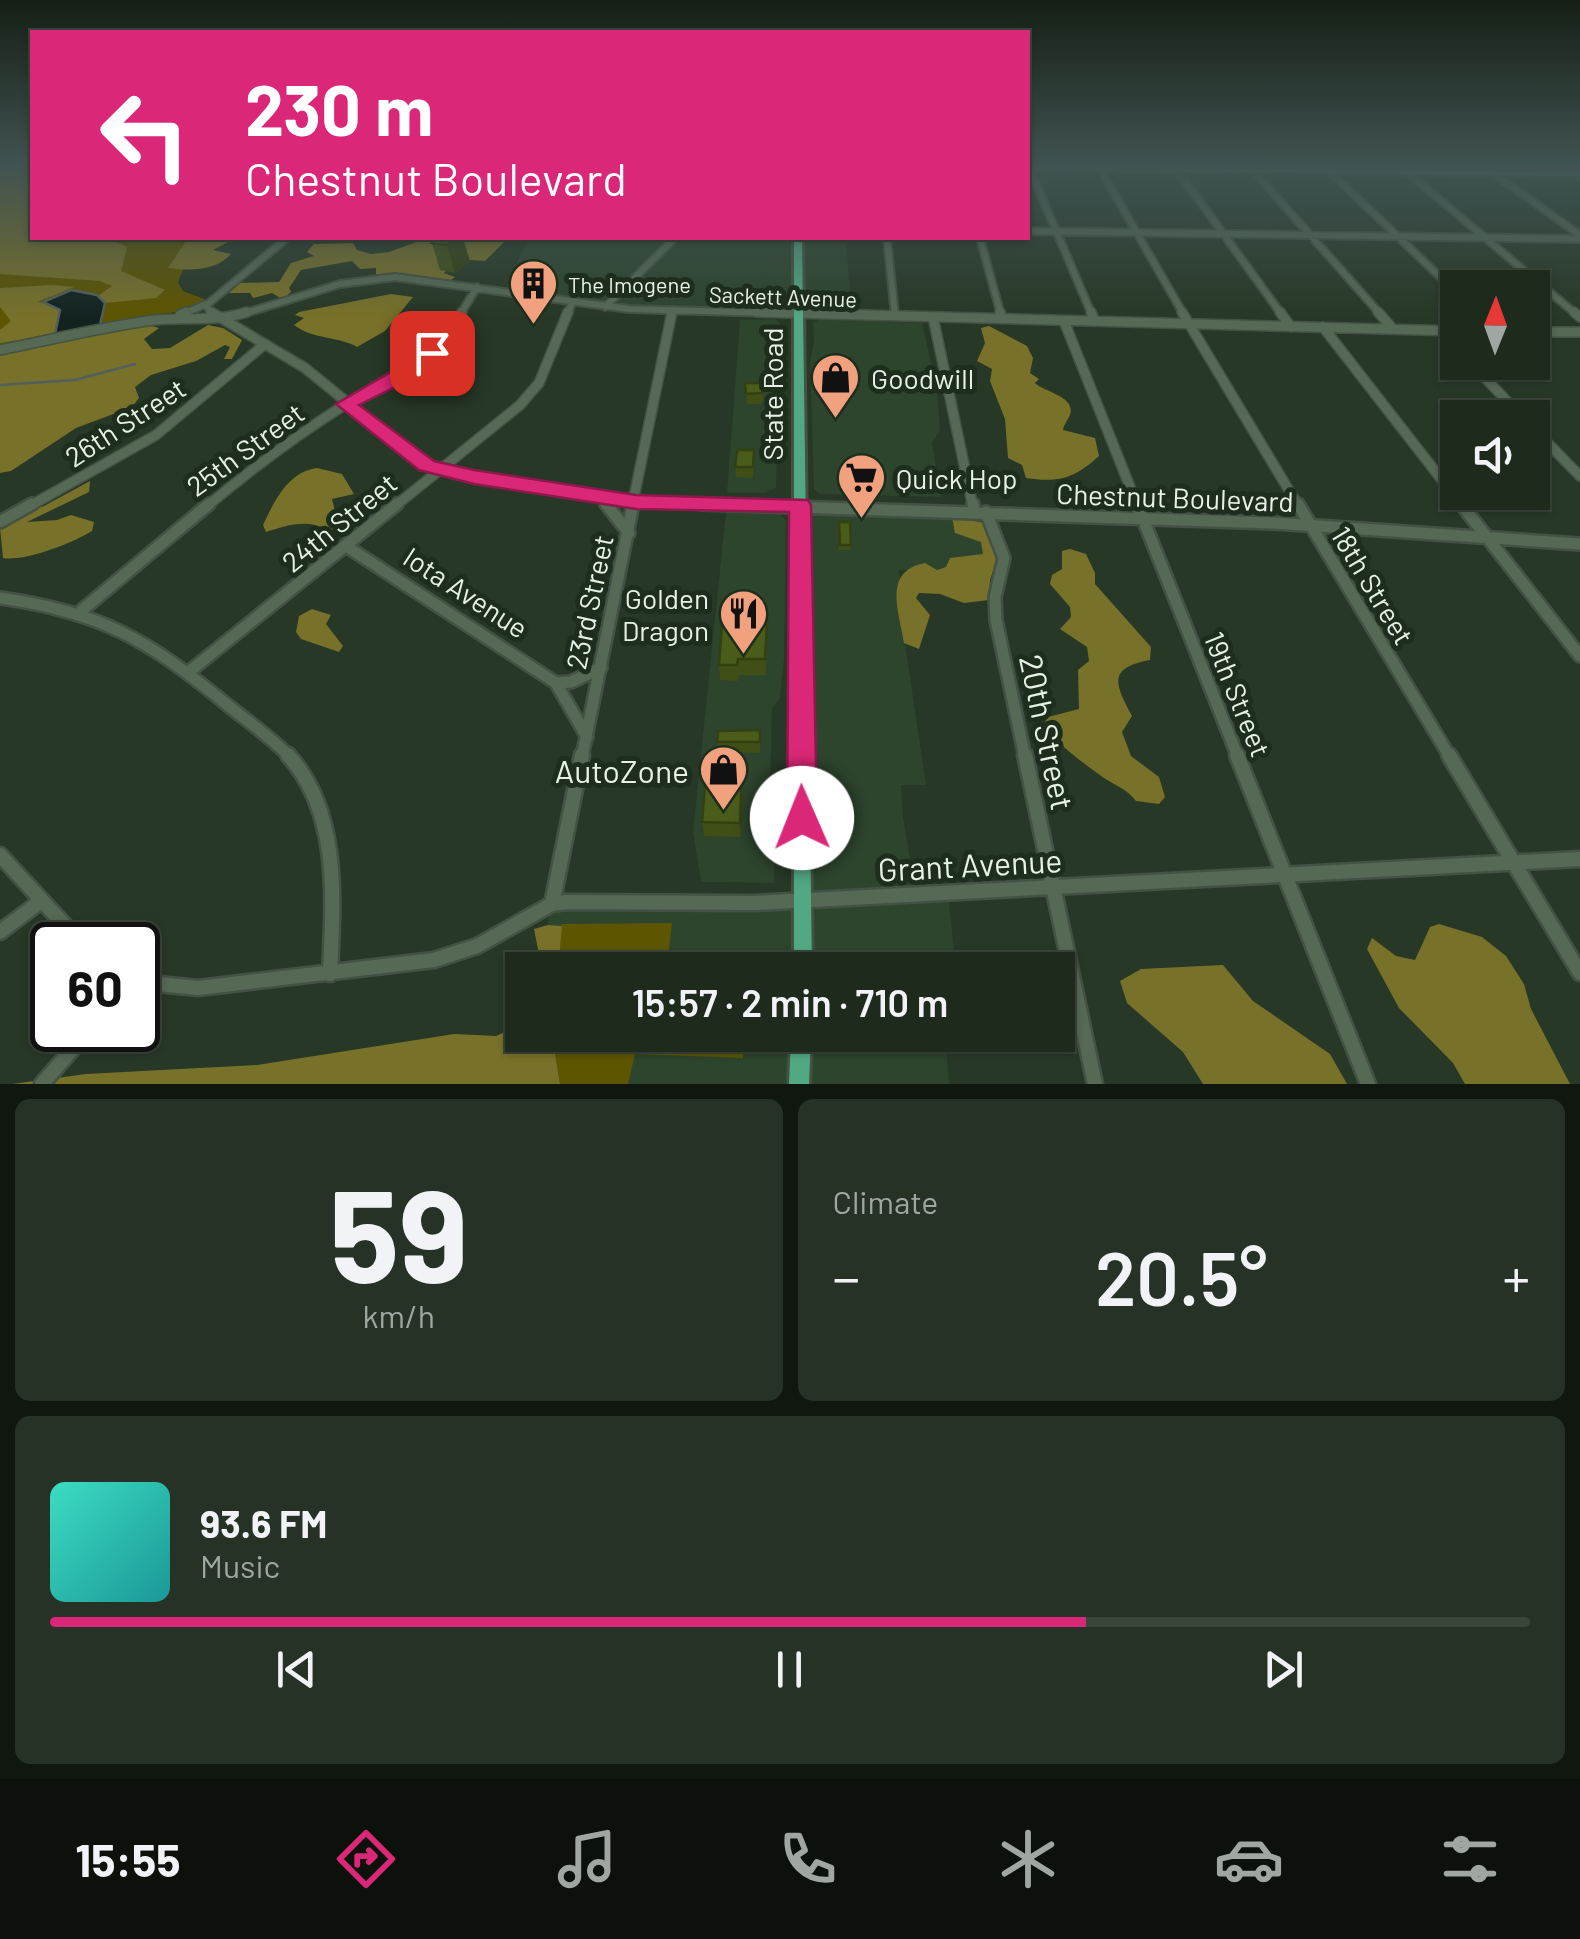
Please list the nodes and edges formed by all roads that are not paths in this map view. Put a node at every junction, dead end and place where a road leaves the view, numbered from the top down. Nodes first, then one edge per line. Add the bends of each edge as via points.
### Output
1 (1050, 218) edge
2 (1127, 218) edge
3 (1212, 218) edge
4 (1295, 218) edge
5 (1379, 218) edge
6 (1461, 218) edge
7 (1554, 218) edge
8 (1030, 231) edge
9 (1056, 232) junction
10 (1136, 233) junction
11 (1224, 234) junction
12 (1310, 235) junction
13 (1398, 236) junction
14 (1580, 237) edge
15 (1486, 238) junction
16 (286, 240) edge
17 (673, 240) edge
18 (798, 240) edge
19 (887, 240) edge
20 (981, 240) edge
21 (1440, 277) edge
22 (477, 288) junction
23 (209, 303) junction
24 (572, 303) junction
25 (605, 307) junction
26 (672, 310) junction
27 (799, 314) junction
28 (895, 316) junction
29 (1580, 316) edge
30 (934, 317) junction
31 (166, 318) junction
32 (1002, 319) junction
33 (1064, 320) junction
34 (219, 321) junction
35 (1095, 321) junction
36 (1190, 324) junction
37 (1291, 327) junction
38 (1323, 328) junction
39 (1393, 329) junction
40 (1440, 330) edge
41 (1550, 332) edge
42 (1580, 332) edge
43 (265, 344) junction
44 (0, 350) edge
45 (1487, 380) edge
46 (332, 391) junction
47 (1506, 400) edge
48 (346, 404) junction
49 (316, 424) junction
50 (1550, 445) edge
51 (441, 470) junction
52 (1580, 476) edge
53 (600, 498) junction
54 (636, 502) junction
55 (800, 505) junction
56 (980, 512) junction
57 (1142, 518) junction
58 (0, 522) edge
59 (1312, 525) junction
60 (629, 533) junction
61 (1488, 538) junction
62 (1580, 544) edge
63 (346, 546) junction
64 (0, 598) edge
65 (81, 611) junction
66 (1580, 656) edge
67 (601, 668) junction
68 (190, 671) junction
69 (556, 683) junction
70 (587, 738) junction
71 (0, 855) edge
72 (1580, 859) edge
73 (1512, 863) junction
74 (1284, 876) junction
75 (1054, 887) junction
76 (40, 900) junction
77 (802, 900) junction
78 (552, 904) junction
79 (61, 922) edge
80 (0, 932) edge
81 (802, 952) edge
82 (1580, 973) edge
83 (330, 974) junction
84 (160, 985) edge
85 (70, 1052) edge
86 (800, 1052) edge
87 (42, 1084) edge
88 (799, 1084) edge
89 (1095, 1084) edge
90 (1368, 1084) edge

1 - 9 street
2 - 10 street, 18th Street
3 - 11 street
4 - 12 street
5 - 13 street
6 - 15 street
7 - 14 street
8 - 9 street
9 - 10 street
9 - 35 street
10 - 11 street
10 - 36 street, 18th Street
11 - 12 street
11 - 37 street
12 - 13 street
12 - 39 street
13 - 15 street
13 - 21 street
14 - 15 street
15 - 29 street
16 - 23 street
17 - 25 street
18 - 27 main road, State Road
19 - 28 street
20 - 32 street
22 - 24 street, Sackett Avenue
22 - 34 street, Sackett Avenue via 372,278
22 - 48 street, 25th Street via 432,353
23 - 31 street
23 - 34 street
24 - 25 street, Sackett Avenue
24 - 51 street, 24th Street via 539,383
25 - 26 street, Sackett Avenue
26 - 27 street, Sackett Avenue
26 - 54 street, 23rd Street
27 - 28 street, Sackett Avenue
27 - 55 main road, State Road
28 - 30 street, Sackett Avenue
30 - 32 street, Sackett Avenue
30 - 56 street, 20th Street
31 - 34 street, Sackett Avenue
31 - 44 street, Sackett Avenue
32 - 33 street, Sackett Avenue
33 - 35 street, Sackett Avenue
33 - 57 street, 19th Street
34 - 43 street, Chestnut Boulevard
35 - 36 street, Sackett Avenue
36 - 37 street, Sackett Avenue
36 - 59 street, 18th Street
37 - 38 street, Sackett Avenue
38 - 39 street, Sackett Avenue
38 - 61 street
39 - 40 street, Sackett Avenue
41 - 42 street
43 - 46 street, Chestnut Boulevard
43 - 58 street, 26th Street via 156,436
45 - 47 street
46 - 48 street, Chestnut Boulevard
46 - 49 street
48 - 49 street, 25th Street
48 - 51 street, Chestnut Boulevard via 422,463
49 - 65 street, 25th Street via 232,483
50 - 52 street
51 - 53 street, Chestnut Boulevard
51 - 63 street, 24th Street
53 - 54 street, Chestnut Boulevard
53 - 60 street
54 - 55 street, Chestnut Boulevard
54 - 60 street, 23rd Street
55 - 56 street, Chestnut Boulevard
55 - 77 main road, State Road
56 - 57 street, Chestnut Boulevard
56 - 75 street, 20th Street via 1003,548 993,595 996,620
57 - 59 street, Chestnut Boulevard
57 - 74 street, 19th Street
59 - 61 street, Chestnut Boulevard
59 - 73 street, 18th Street
60 - 67 street, 23rd Street
61 - 62 street, Chestnut Boulevard
61 - 66 street
63 - 68 street, 24th Street
63 - 69 street, Iota Avenue
64 - 65 street
65 - 68 street via 145,640
67 - 69 street
67 - 70 street, 23rd Street
68 - 83 street via 296,764 313,791 329,866
69 - 70 street, Iota Avenue
70 - 78 street, 23rd Street
71 - 76 street
72 - 73 street, Grant Avenue
73 - 74 street, Grant Avenue
73 - 82 street, 18th Street
74 - 75 street, Grant Avenue
74 - 90 street, 19th Street
75 - 77 street, Grant Avenue
75 - 89 street, 20th Street
76 - 79 street
76 - 80 street
77 - 78 street, Grant Avenue
77 - 81 main road, State Road
78 - 83 street, Grant Avenue via 460,952
83 - 84 street, Grant Avenue via 185,989
85 - 87 street
86 - 88 main road

